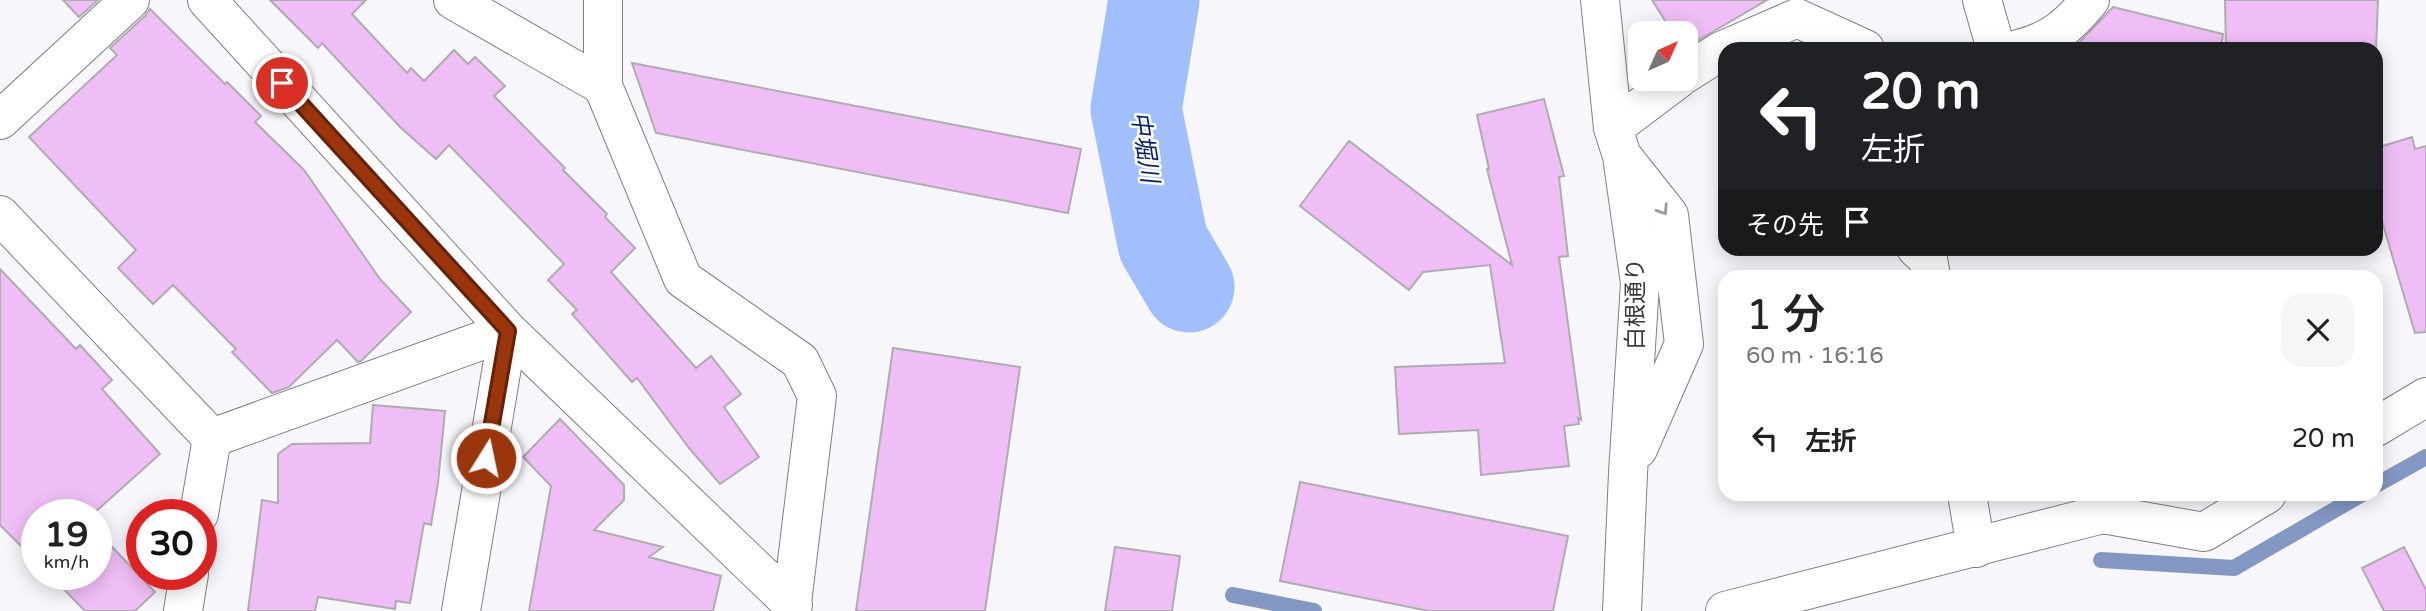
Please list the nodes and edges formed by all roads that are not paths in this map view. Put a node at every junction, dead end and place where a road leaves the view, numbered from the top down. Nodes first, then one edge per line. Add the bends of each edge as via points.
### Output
1 (130, 0) edge
2 (207, 0) edge
3 (453, 0) edge
4 (603, 0) edge
5 (1600, 0) edge
6 (1982, 0) edge
7 (2090, 0) edge
8 (1750, 42) edge
9 (1850, 42) edge
10 (1994, 42) edge
11 (2041, 42) edge
12 (1718, 53) edge
13 (1698, 66) edge
14 (603, 86) junction
15 (1666, 91) edge
16 (0, 120) edge
17 (1617, 142) junction
18 (0, 215) edge
19 (508, 331) junction
20 (2426, 397) edge
21 (2383, 423) edge
22 (212, 438) junction
23 (202, 499) edge
24 (1968, 501) edge
25 (2255, 501) edge
26 (1976, 548) junction
27 (186, 590) edge
28 (792, 608) edge
29 (183, 611) edge
30 (461, 611) edge
31 (1622, 611) edge
32 (1725, 611) edge

1 - 16 street
2 - 19 street
3 - 14 street
4 - 14 street
5 - 17 street, 白根通り
6 - 10 street
7 - 11 street via 2070,24
8 - 9 street via 1797,18
12 - 13 street
14 - 28 street via 683,279 800,361 817,396
15 - 17 street
17 - 31 street, 白根通り via 1640,284
18 - 22 street
19 - 22 street
19 - 28 street
19 - 30 street
20 - 21 street
22 - 23 street
24 - 26 street
25 - 26 street via 2204,532 2103,514
26 - 32 street
27 - 29 street

